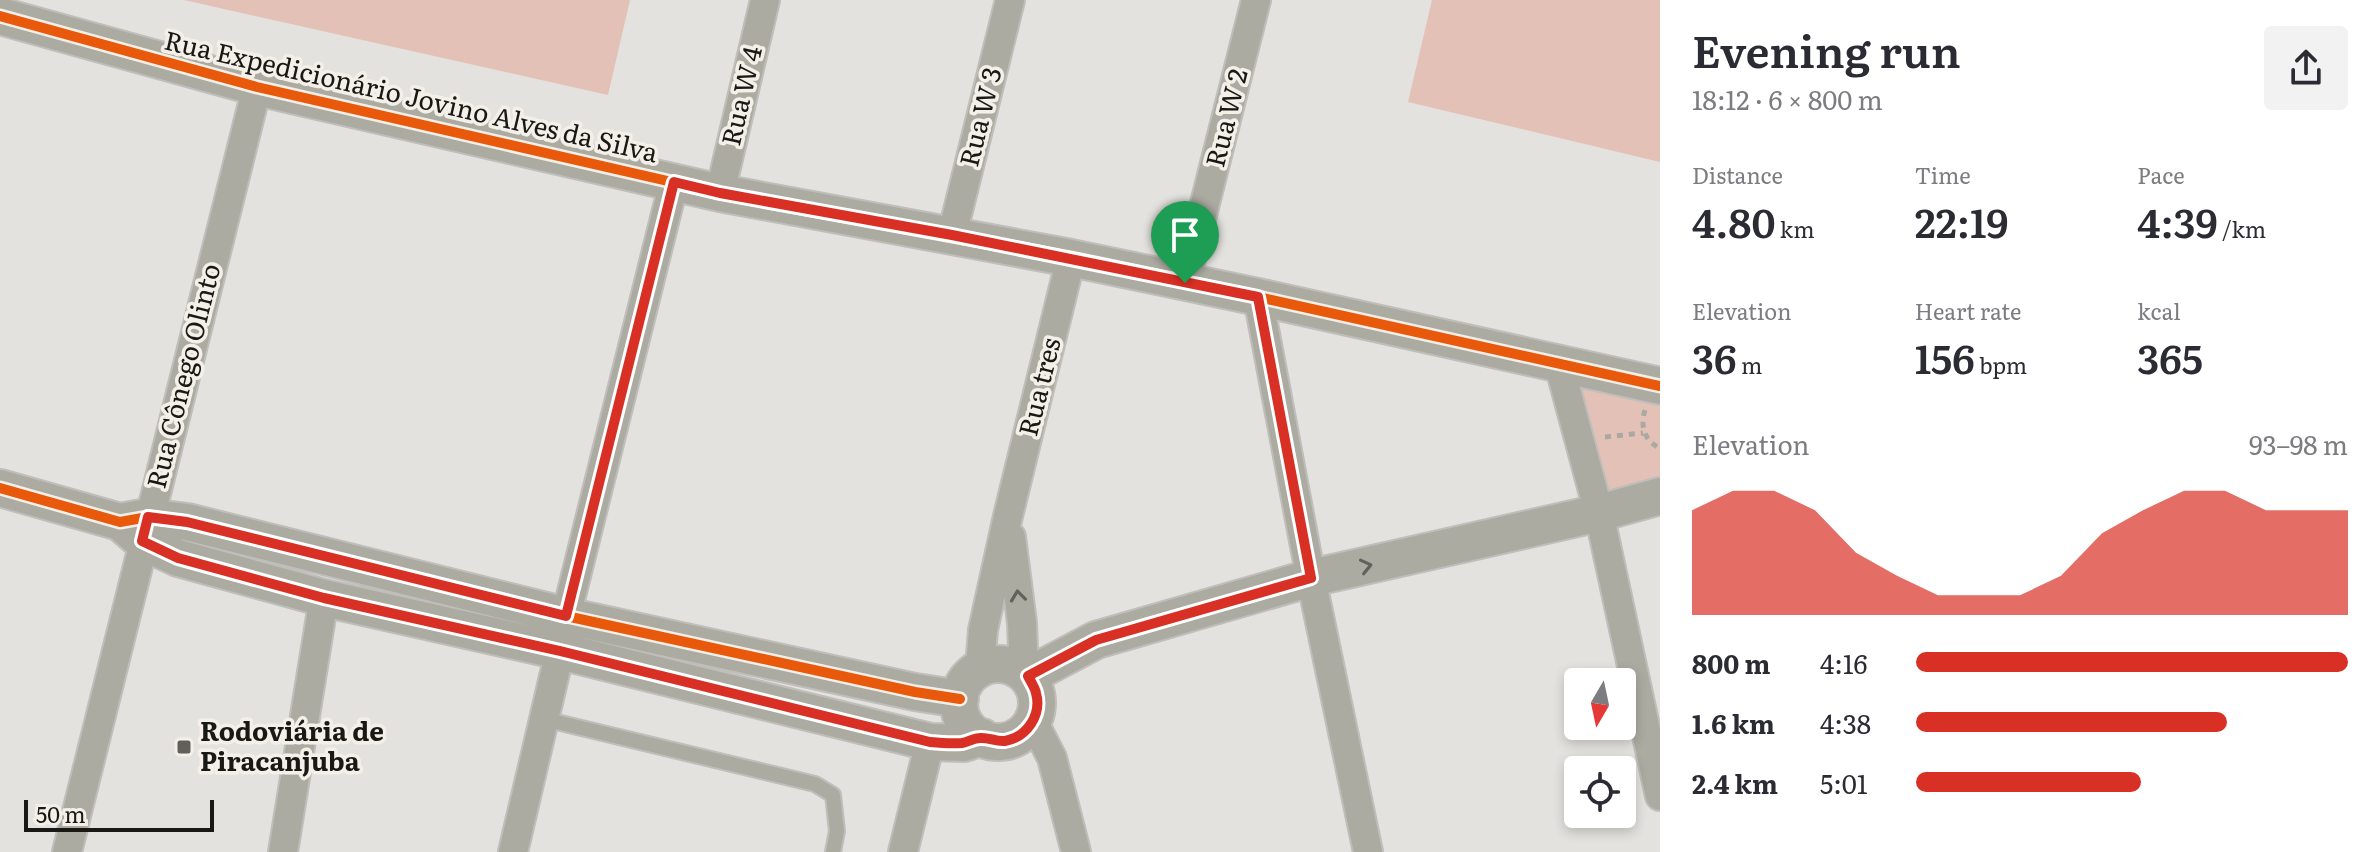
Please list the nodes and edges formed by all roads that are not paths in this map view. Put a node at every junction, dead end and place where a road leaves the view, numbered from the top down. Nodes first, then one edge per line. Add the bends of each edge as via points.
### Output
1 (765, 0) edge
2 (1010, 0) edge
3 (1256, 0) edge
4 (0, 16) edge
5 (257, 87) junction
6 (674, 182) junction
7 (720, 193) junction
8 (952, 235) junction
9 (1071, 258) junction
10 (1185, 283) junction
11 (1258, 297) junction
12 (1559, 364) junction
13 (1653, 397) edge
14 (0, 488) edge
15 (1660, 496) edge
16 (1599, 513) junction
17 (1008, 516) junction
18 (137, 527) junction
19 (1311, 578) junction
20 (324, 598) junction
21 (566, 616) junction
22 (560, 651) junction
23 (980, 668) junction
24 (1026, 675) junction
25 (960, 699) junction
26 (544, 719) junction
27 (1033, 721) junction
28 (982, 737) junction
29 (930, 742) junction
30 (1660, 796) edge
31 (67, 852) edge
32 (283, 852) edge
33 (513, 852) edge
34 (833, 852) edge
35 (903, 852) edge
36 (1076, 852) edge
37 (1368, 852) edge

1 - 7 street, Rua W 4
2 - 8 street, Rua W 3
3 - 10 street, Rua W 2
4 - 5 street, Rua Expedicionário Jovino Alves da Silva
5 - 6 street, Rua Expedicionário Jovino Alves da Silva
5 - 18 street, Rua Cônego Olinto
6 - 7 street, Rua Expedicionário Jovino Alves da Silva
6 - 21 street
7 - 8 street, Rua Expedicionário Jovino Alves da Silva
8 - 9 street, Rua Expedicionário Jovino Alves da Silva
9 - 10 street, Rua Expedicionário Jovino Alves da Silva
9 - 17 street, Rua tres
10 - 11 street, Rua Expedicionário Jovino Alves da Silva
11 - 12 street, Rua Expedicionário Jovino Alves da Silva
11 - 19 street
12 - 13 street, Rua Expedicionário Jovino Alves da Silva
12 - 16 street
14 - 18 street
15 - 16 street
19 -> 16 street
16 - 30 street
17 - 23 street, Rua tres
24 -> 17 street
18 - 20 street via 178,558
18 - 21 street via 187,522
18 - 31 street, Rua Cônego Olinto
19 - 24 street via 1096,640
19 - 37 street
20 - 22 street
20 - 32 street
21 - 22 street
21 - 25 street
22 - 26 street
22 - 29 street
23 - 24 street via 1011,665
23 - 25 street via 964,684
24 - 27 street via 1036,692
25 - 28 street via 964,720
26 - 33 street
26 - 34 lane via 815,784 833,795
27 - 28 street via 1005,741
27 - 36 street via 1052,758
28 - 29 street via 964,743
29 - 35 street

